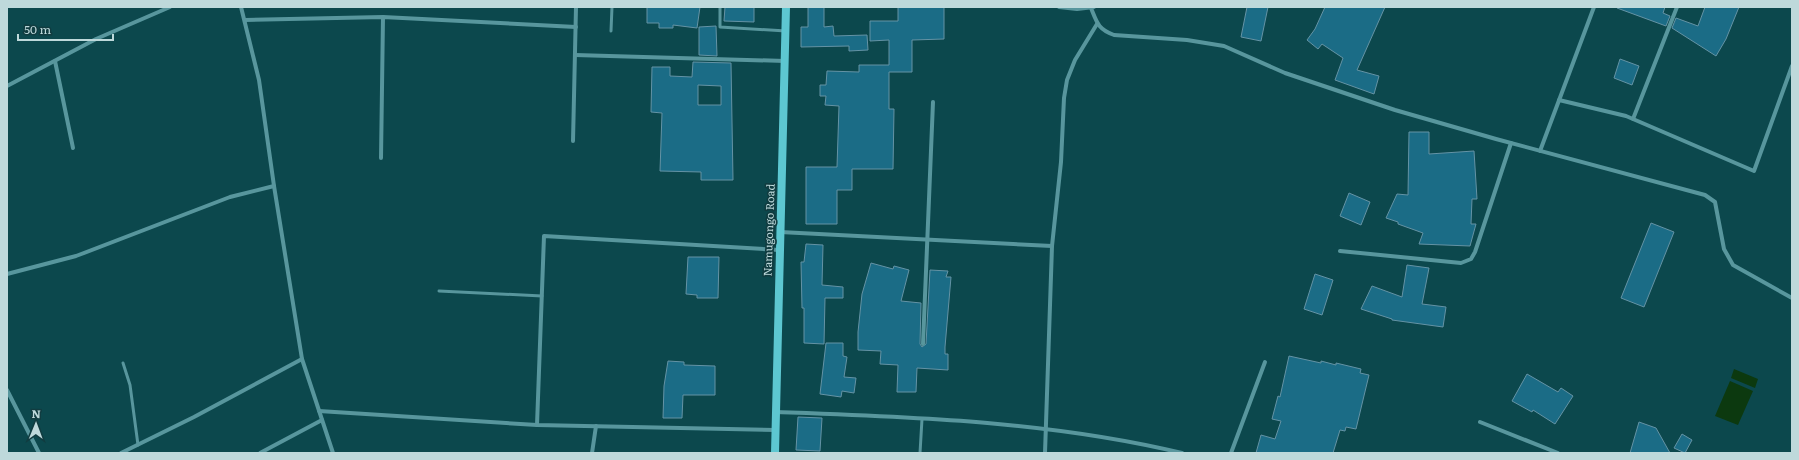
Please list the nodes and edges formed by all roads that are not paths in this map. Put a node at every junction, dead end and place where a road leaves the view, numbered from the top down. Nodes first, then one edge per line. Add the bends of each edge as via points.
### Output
1 (170, 7) edge
2 (241, 7) edge
3 (576, 7) edge
4 (612, 7) edge
5 (720, 7) edge
6 (786, 7) edge
7 (1059, 7) edge
8 (1594, 7) edge
9 (1677, 7) edge
10 (1092, 8) edge
11 (383, 16) junction
12 (245, 20) junction
13 (1097, 24) junction
14 (576, 27) junction
15 (611, 31) dead end
16 (786, 31) junction
17 (575, 55) junction
18 (55, 61) junction
19 (786, 61) junction
20 (1792, 66) edge
21 (7, 86) edge
22 (1559, 100) junction
23 (933, 102) dead end
24 (1633, 119) junction
25 (573, 141) dead end
26 (1511, 143) junction
27 (73, 148) dead end
28 (1540, 151) junction
29 (381, 158) dead end
30 (274, 186) junction
31 (780, 232) junction
32 (926, 239) junction
33 (1052, 246) junction
34 (779, 250) junction
35 (1340, 251) dead end
36 (7, 274) edge
37 (439, 291) dead end
38 (542, 296) junction
39 (1792, 298) edge
40 (923, 344) dead end
41 (302, 359) junction
42 (1265, 362) dead end
43 (123, 363) dead end
44 (7, 390) edge
45 (319, 411) junction
46 (776, 412) junction
47 (922, 419) junction
48 (322, 420) junction
49 (1480, 422) dead end
50 (537, 425) junction
51 (596, 426) junction
52 (776, 430) junction
53 (1046, 430) junction
54 (138, 445) junction
55 (39, 453) edge
56 (121, 453) edge
57 (260, 453) edge
58 (333, 453) edge
59 (592, 453) edge
60 (775, 453) edge
61 (920, 453) edge
62 (1045, 453) edge
63 (1182, 453) edge
64 (1231, 453) edge
65 (1558, 453) edge

1 - 18 street via 96,39
2 - 12 street
3 - 14 street
4 - 15 lane
5 - 16 lane via 720,27
6 - 16 main road, Namugongo Road
7 - 10 street
8 - 22 street
9 - 24 street
10 - 13 street
11 - 12 street
11 - 14 street
11 - 29 street
12 - 30 street via 259,80
13 - 26 street via 1104,31 1114,35 1188,40 1224,46 1292,75 1395,110
13 - 33 street via 1075,60 1067,80
14 - 17 street
16 - 19 main road, Namugongo Road
17 - 19 street
17 - 25 street
18 - 21 street
18 - 27 street
19 - 31 main road, Namugongo Road
20 - 24 street via 1754,171
22 - 24 street
22 - 28 street
23 - 32 street
26 - 28 street
26 - 35 street via 1471,260 1461,263
28 - 39 street via 1705,195 1715,202 1724,249 1733,265
30 - 36 street via 230,197 76,256
30 - 41 street
31 - 32 street
31 - 34 main road, Namugongo Road
32 - 33 street
32 - 40 street
33 - 53 street
34 - 38 street via 544,236
34 - 46 main road, Namugongo Road
37 - 38 lane
38 - 50 street
41 - 45 street
41 - 54 street
42 - 64 street
43 - 54 lane via 130,385
44 - 55 street
45 - 48 street
45 - 50 street
46 - 47 street
46 - 52 main road, Namugongo Road
47 - 53 street via 1014,425
47 - 61 lane
48 - 57 street
48 - 58 street
49 - 65 street
50 - 51 street
51 - 52 street
51 - 59 street
52 - 60 main road, Namugongo Road
53 - 62 street
53 - 63 street via 1127,441
54 - 56 street

